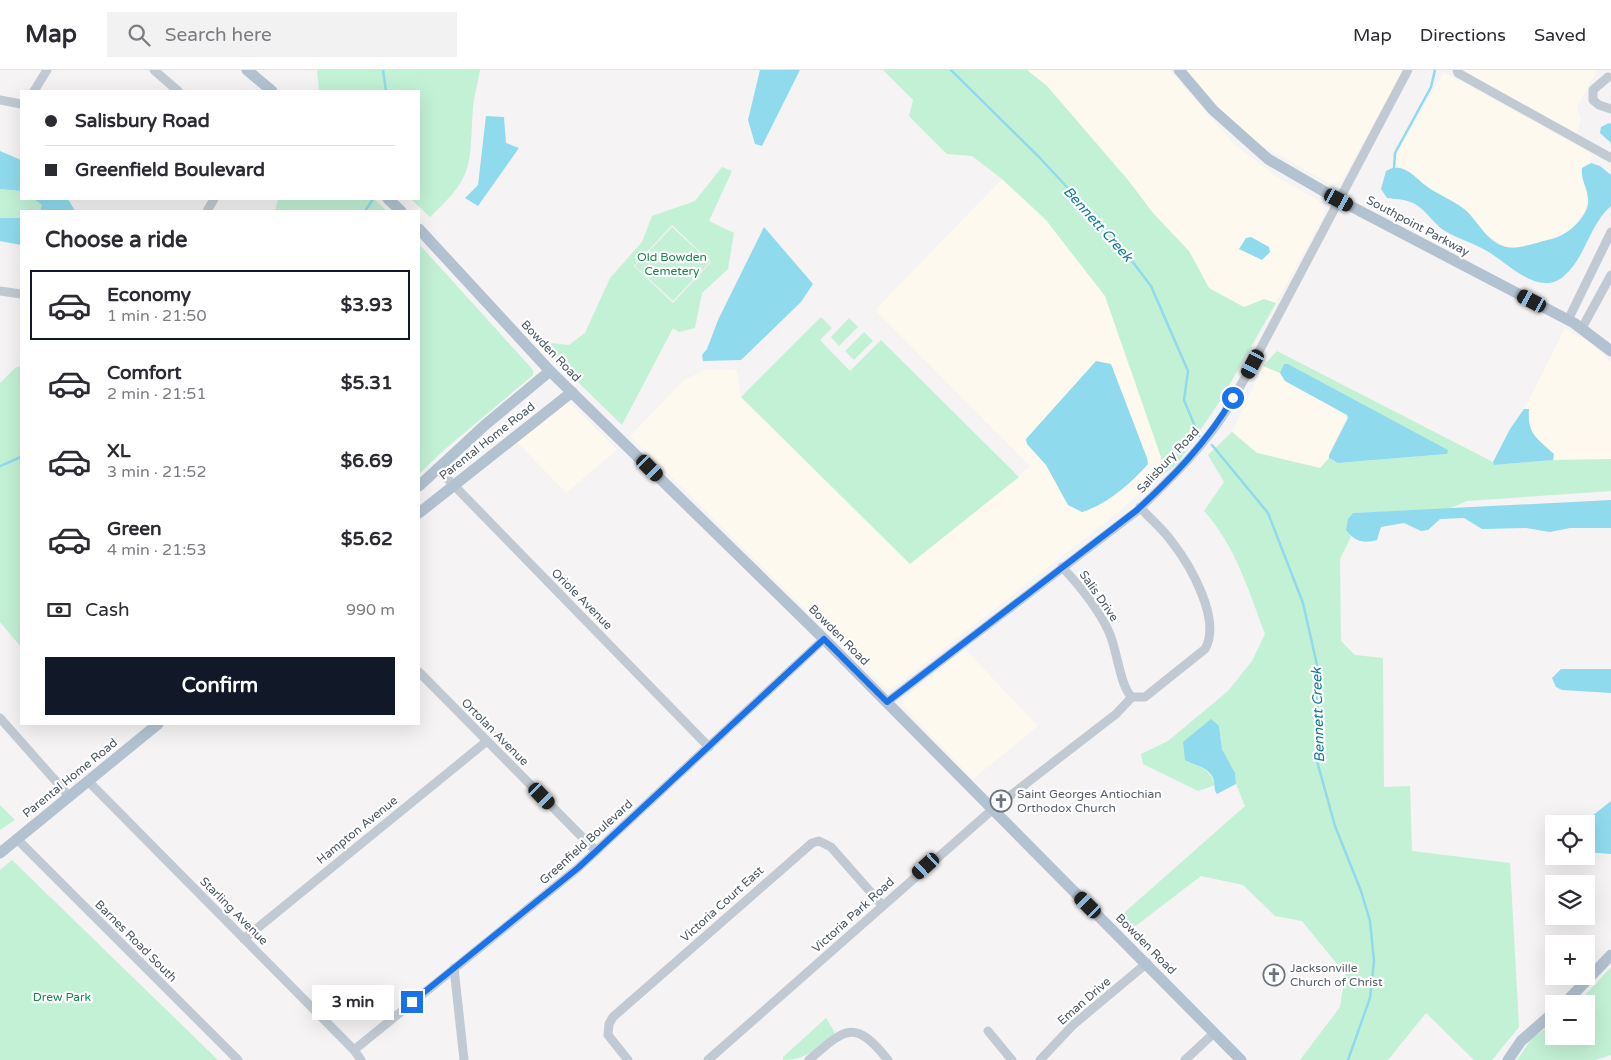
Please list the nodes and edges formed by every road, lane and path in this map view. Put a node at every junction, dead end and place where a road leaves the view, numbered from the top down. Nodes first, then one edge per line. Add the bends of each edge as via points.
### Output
1 (47, 70) edge
2 (154, 70) edge
3 (247, 70) edge
4 (1179, 70) edge
5 (1408, 70) edge
6 (1457, 70) edge
7 (1608, 77) edge
8 (35, 90) edge
9 (177, 90) edge
10 (271, 90) edge
11 (0, 100) edge
12 (20, 104) edge
13 (1611, 109) edge
14 (1611, 158) edge
15 (389, 200) edge
16 (1339, 200) junction
17 (400, 210) edge
18 (420, 230) edge
19 (1611, 232) edge
20 (1611, 275) edge
21 (0, 291) edge
22 (20, 294) edge
23 (1568, 320) junction
24 (1582, 328) junction
25 (1611, 350) edge
26 (550, 371) junction
27 (572, 392) junction
28 (437, 468) junction
29 (420, 485) edge
30 (452, 485) junction
31 (1140, 507) junction
32 (420, 512) edge
33 (1062, 567) junction
34 (824, 639) junction
35 (420, 673) edge
36 (1132, 698) junction
37 (887, 702) junction
38 (0, 718) edge
39 (157, 725) edge
40 (487, 740) junction
41 (709, 747) junction
42 (88, 781) junction
43 (69, 796) junction
44 (992, 809) junction
45 (17, 839) junction
46 (596, 851) junction
47 (0, 853) edge
48 (882, 905) junction
49 (244, 939) junction
50 (1611, 955) edge
51 (1147, 964) junction
52 (454, 968) junction
53 (1573, 995) edge
54 (1545, 1020) edge
55 (988, 1030) dead end
56 (1214, 1033) junction
57 (354, 1050) junction
58 (236, 1059) edge
59 (362, 1060) edge
60 (464, 1060) edge
61 (628, 1060) edge
62 (708, 1060) edge
63 (809, 1060) edge
64 (888, 1060) edge
65 (1012, 1060) edge
66 (1040, 1060) edge
67 (1185, 1060) edge
68 (1241, 1060) edge
69 (1508, 1060) edge

1 - 8 street
2 - 9 street
3 - 10 main road
4 - 16 main road, Southpoint Parkway via 1213,110 1268,160
5 - 16 street, Salisbury Road
6 - 14 street
7 - 13 street via 1593,90 1593,100
11 - 12 street
15 - 17 main road
16 - 23 main road, Southpoint Parkway
16 - 31 street, Salisbury Road via 1263,345 1216,426 1182,467
18 - 26 main road, Bowden Road
19 - 23 street
20 - 24 street
21 - 22 street
23 - 24 main road, Southpoint Parkway
24 - 25 main road, Southpoint Parkway
26 - 27 main road, Bowden Road
26 - 28 main road, Parental Home Road
27 - 30 main road, Parental Home Road
27 - 34 main road, Bowden Road
28 - 29 main road, Parental Home Road
28 - 30 street, Oriole Avenue
30 - 32 main road, Parental Home Road
30 - 41 street, Oriole Avenue
31 - 33 street, Salisbury Road
31 - 36 street, Victoria Park Road via 1173,542 1200,588 1211,630 1205,649 1145,698
33 - 36 street, Salis Drive via 1080,586 1105,625 1119,659 1124,686
33 - 37 street, Salisbury Road
34 - 37 main road, Bowden Road
34 - 41 street, Greenfield Boulevard
35 - 40 street, Ortolan Avenue
36 - 44 street, Victoria Park Road via 1116,714
37 - 44 main road, Bowden Road
38 - 43 street
39 - 42 main road, Parental Home Road
40 - 46 street, Ortolan Avenue
40 - 49 street, Hampton Avenue
41 - 46 street, Greenfield Boulevard
42 - 43 main road, Parental Home Road
42 - 49 street, Starling Avenue
43 - 45 main road, Parental Home Road
44 - 48 street, Victoria Park Road
44 - 51 main road, Bowden Road
45 - 47 main road, Parental Home Road
45 - 58 street, Barnes Road South
46 - 52 street, Greenfield Boulevard
48 - 61 street, Victoria Court East via 831,847 819,841 812,843 613,1017 608,1024 608,1036
48 - 62 street, Victoria Park Road
49 - 57 street, Starling Avenue
50 - 53 main road
51 - 56 main road, Bowden Road
51 - 66 street, Eman Drive via 1073,1025
52 - 57 street, Greenfield Boulevard
52 - 60 street
54 - 69 main road via 1528,1034
55 - 65 street
56 - 67 street
56 - 68 main road, Bowden Road
57 - 59 street, Starling Avenue
63 - 64 street via 839,1035 852,1032 866,1035

